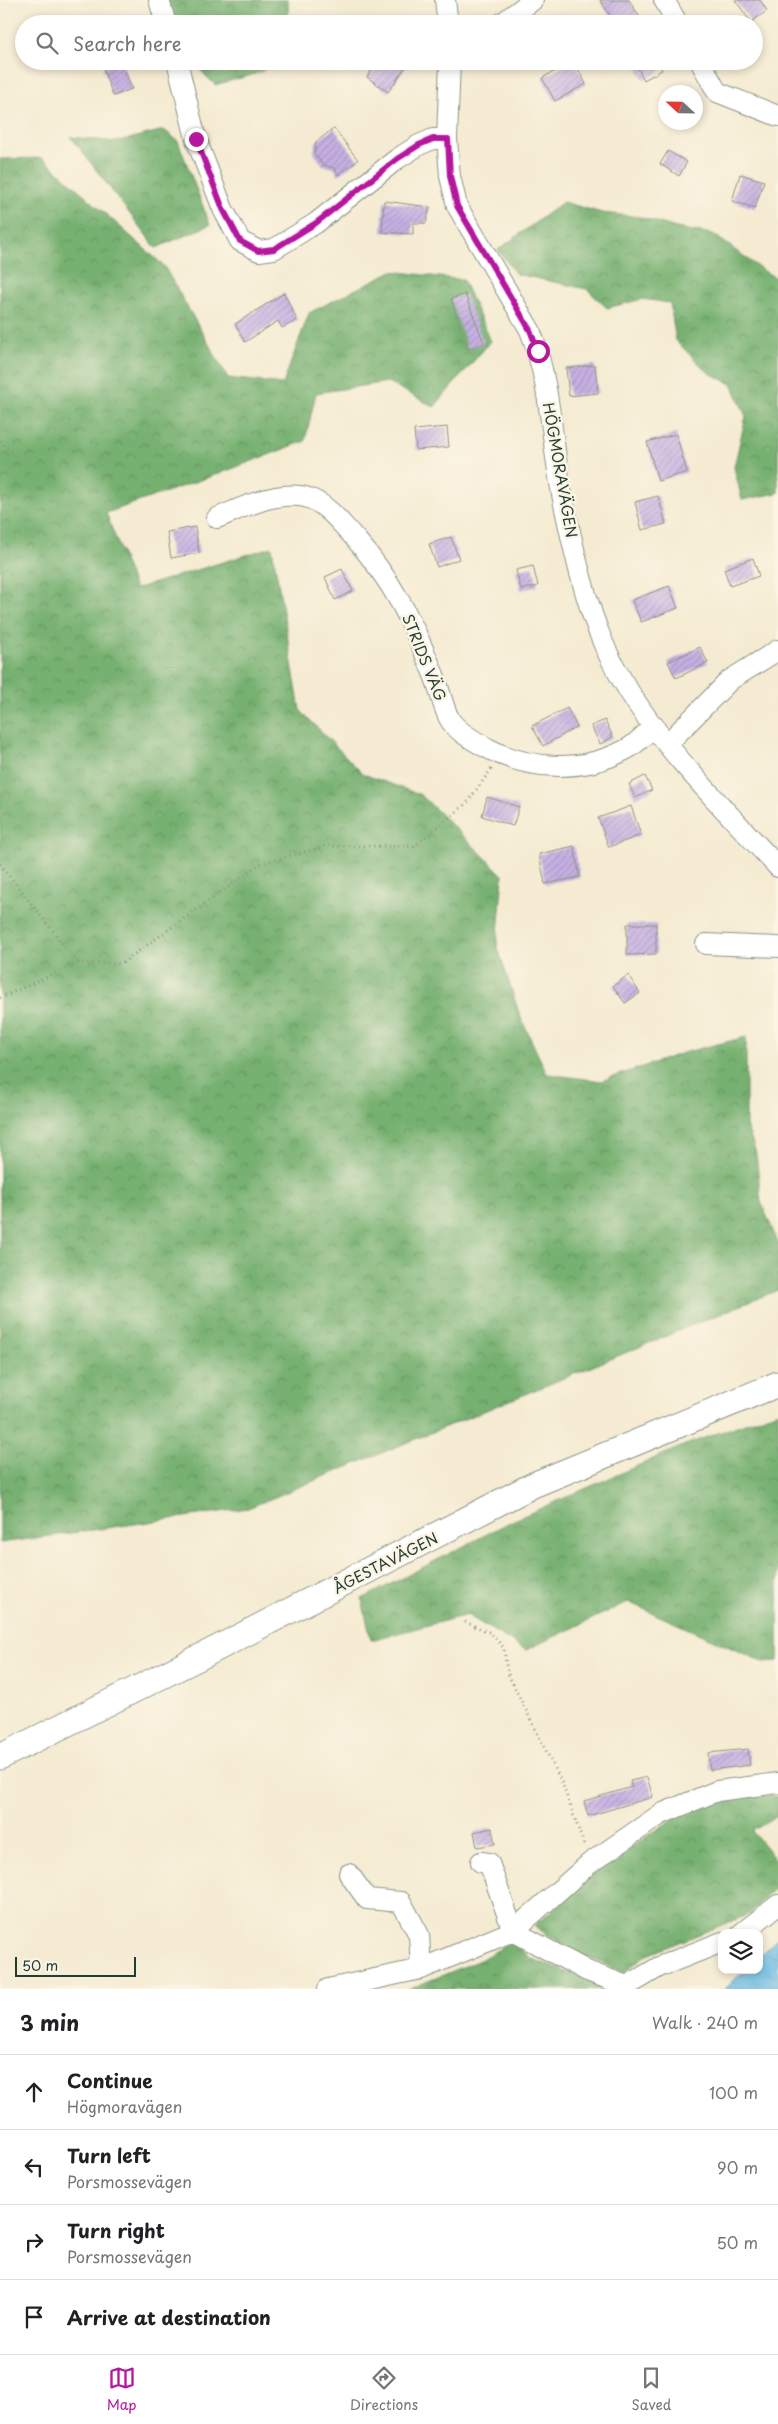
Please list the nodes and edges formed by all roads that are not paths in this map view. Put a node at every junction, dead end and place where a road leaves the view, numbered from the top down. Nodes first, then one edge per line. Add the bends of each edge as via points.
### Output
1 (159, 0) edge
2 (444, 0) edge
3 (533, 0) edge
4 (664, 0) edge
5 (163, 15) edge
6 (446, 15) edge
7 (513, 15) edge
8 (673, 15) edge
9 (179, 70) edge
10 (450, 70) edge
11 (705, 70) edge
12 (778, 116) edge
13 (448, 139) junction
14 (217, 518) dead end
15 (778, 650) edge
16 (654, 726) junction
17 (668, 744) junction
18 (778, 867) edge
19 (706, 944) dead end
20 (778, 947) edge
21 (778, 1384) edge
22 (0, 1757) edge
23 (778, 1783) edge
24 (481, 1862) dead end
25 (349, 1874) dead end
26 (778, 1904) edge
27 (747, 1929) edge
28 (513, 1930) junction
29 (718, 1944) edge
30 (421, 1968) junction
31 (650, 1982) edge
32 (328, 1989) edge

1 - 5 street
2 - 6 street
3 - 7 street
4 - 8 street
9 - 13 street via 196,139 223,209 240,241 258,251 274,249 316,223 419,145 433,139
10 - 13 street, HÖGMORAVÄGEN
11 - 12 street via 717,92
13 - 16 street, HÖGMORAVÄGEN via 450,176 457,206 530,330 538,351 563,501 580,574 604,645
14 - 16 street, STRIDS VÄG via 274,496 309,498 327,508 371,556 404,605 449,720 472,740 502,755 540,766 594,762 626,750
15 - 17 street via 730,680
16 - 17 street, HÖGMORAVÄGEN
17 - 18 street, HÖGMORAVÄGEN
19 - 20 street
21 - 22 main road, ÅGESTAVÄGEN via 533,1485 200,1658
23 - 28 street via 717,1791 661,1814 590,1863
24 - 28 street via 489,1863
25 - 30 street via 367,1899 401,1902 419,1935
26 - 27 street
28 - 30 street
28 - 31 street via 587,1971 627,1986
29 - 31 street via 659,1967
30 - 32 street

